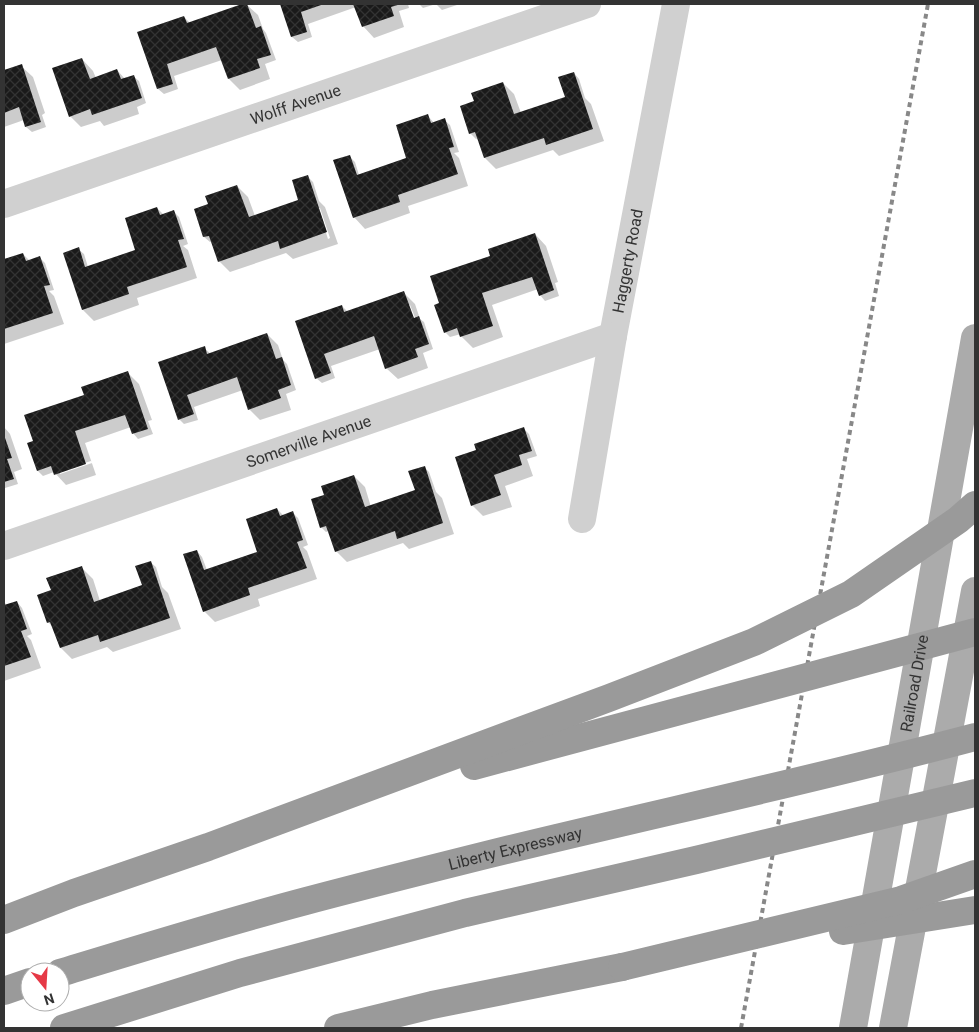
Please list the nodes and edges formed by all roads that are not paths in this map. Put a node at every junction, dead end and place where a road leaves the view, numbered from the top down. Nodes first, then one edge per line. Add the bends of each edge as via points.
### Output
1 (587, 4) edge
2 (676, 4) edge
3 (4, 204) edge
4 (613, 336) junction
5 (975, 338) edge
6 (975, 505) edge
7 (582, 519) dead end
8 (4, 546) edge
9 (975, 591) edge
10 (975, 632) edge
11 (975, 737) edge
12 (975, 793) edge
13 (208, 847) junction
14 (975, 874) edge
15 (975, 910) edge
16 (4, 920) edge
17 (622, 967) junction
18 (70, 970) edge
19 (20, 985) edge
20 (4, 991) edge
21 (64, 1028) edge
22 (338, 1028) edge
23 (854, 1028) edge
24 (893, 1028) edge

1 - 3 street, Wolff Avenue
2 - 4 street, Haggerty Road
4 - 7 street, Haggerty Road
4 - 8 street, Somerville Avenue
5 - 23 main road, Railroad Drive
6 - 13 highway, bridge via 851,594 754,642
9 - 24 main road
10 - 13 highway, bridge via 496,759
11 - 18 highway, Liberty Expressway, bridge via 305,901
12 - 21 highway, bridge via 465,914 240,973
13 - 16 highway, bridge
14 - 17 highway, bridge via 901,900
15 - 17 highway, bridge
17 - 22 highway via 432,1005
19 - 20 highway

